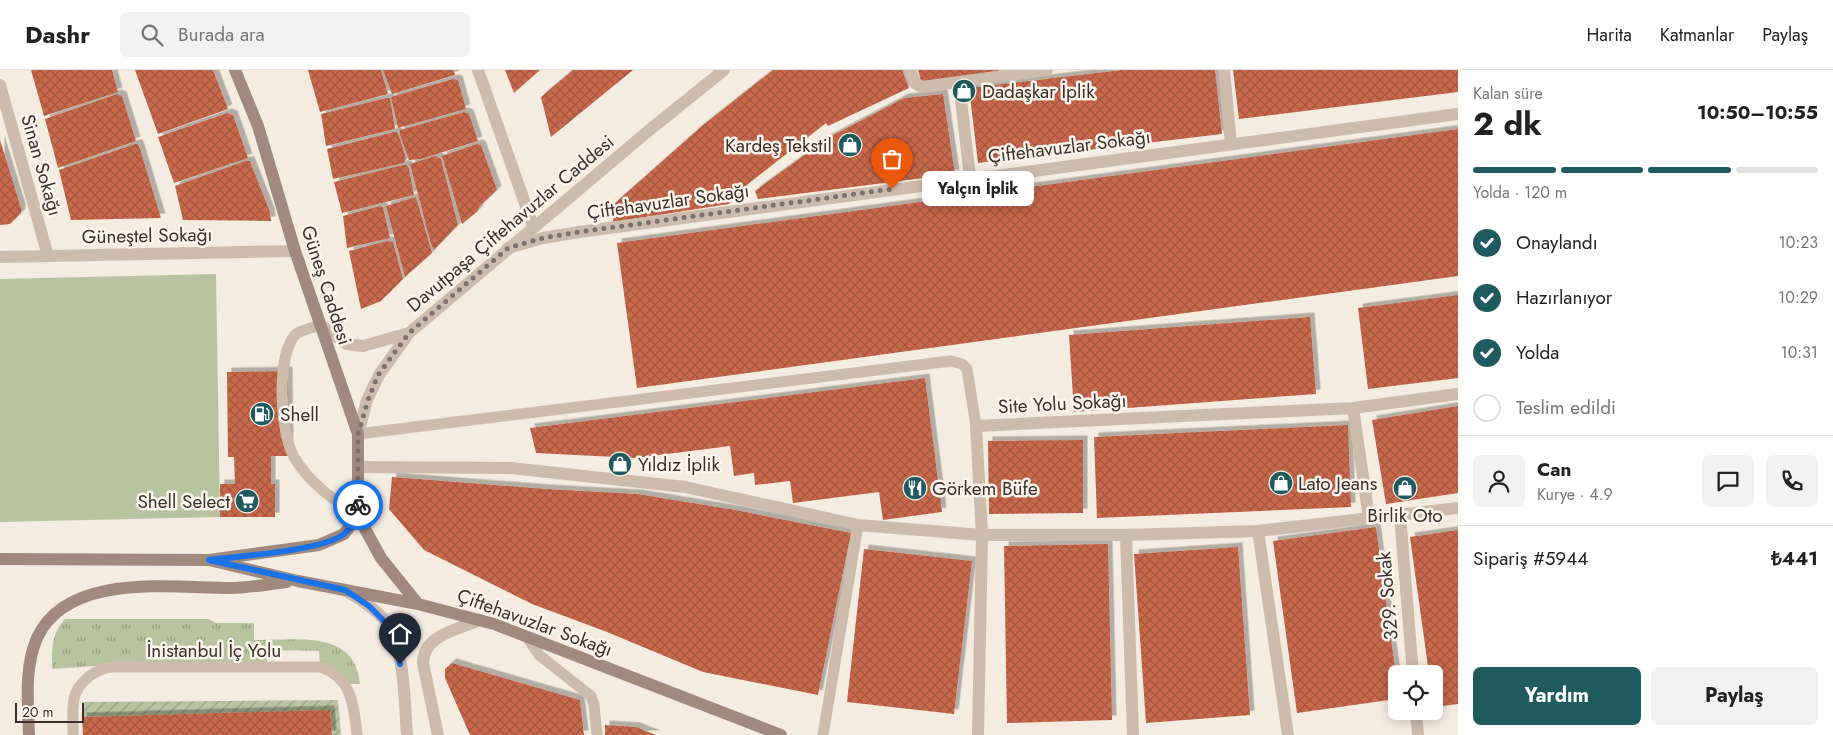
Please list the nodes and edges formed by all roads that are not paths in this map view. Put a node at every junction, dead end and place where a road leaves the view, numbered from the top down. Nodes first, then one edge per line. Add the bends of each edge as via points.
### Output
1 (236, 70) edge
2 (478, 70) edge
3 (724, 70) edge
4 (910, 70) edge
5 (1047, 70) edge
6 (1224, 70) edge
7 (959, 82) junction
8 (0, 85) edge
9 (1458, 114) edge
10 (1231, 144) junction
11 (970, 178) junction
12 (533, 226) junction
13 (508, 248) junction
14 (295, 251) junction
15 (48, 256) junction
16 (0, 257) edge
17 (320, 325) junction
18 (409, 333) junction
19 (1458, 394) edge
20 (1353, 408) junction
21 (976, 426) junction
22 (358, 434) junction
23 (359, 467) junction
24 (1458, 508) edge
25 (1400, 515) junction
26 (358, 516) junction
27 (1369, 518) junction
28 (858, 525) junction
29 (1258, 531) junction
30 (982, 535) junction
31 (1126, 535) junction
32 (0, 559) edge
33 (209, 560) junction
34 (298, 581) junction
35 (345, 590) junction
36 (418, 604) junction
37 (480, 620) junction
38 (528, 637) junction
39 (1412, 665) edge
40 (1417, 720) edge
41 (29, 735) edge
42 (73, 735) edge
43 (357, 735) edge
44 (407, 735) edge
45 (438, 735) edge
46 (597, 735) edge
47 (781, 735) edge
48 (823, 735) edge
49 (978, 735) edge
50 (1133, 735) edge
51 (1288, 735) edge
52 (1418, 735) edge

1 - 14 main road, Güneş Caddesi via 258,126
2 - 12 street
3 - 12 street, Davutpaşa Çiftehavuzlar Caddesi
4 - 7 street via 915,83 922,87
5 - 7 street
6 - 10 street
7 - 11 street
8 - 15 street, Sinan Sokağı
9 - 10 street, Çiftehavuzlar Sokağı
10 - 11 street, Çiftehavuzlar Sokağı
11 - 13 street, Çiftehavuzlar Sokağı via 579,232
12 - 13 street, Davutpaşa Çiftehavuzlar Caddesi
13 - 18 street, Davutpaşa Çiftehavuzlar Caddesi
14 - 15 street, Güneştel Sokağı
14 - 17 main road, Güneş Caddesi
15 - 16 street, Güneştel Sokağı
17 - 18 street via 347,344 363,346
17 - 22 main road, Güneş Caddesi
17 - 26 lane via 297,333 288,346 284,370 287,441 308,476
18 - 22 street, Davutpaşa Çiftehavuzlar Caddesi via 378,375
19 - 20 street, Site Yolu Sokağı
20 - 21 street, Site Yolu Sokağı
20 - 27 street
21 - 22 lane via 966,369 962,364 950,361
21 - 30 street, Site Yolu Sokağı
22 - 23 main road, Güneş Caddesi
23 - 26 main road, Güneş Caddesi
23 - 28 street via 511,468 685,487
24 - 25 street
25 - 27 street
25 - 39 street, 329. Sokak
26 - 33 main road via 344,534 319,545
26 - 36 main road via 381,558
27 - 29 street
28 - 30 street
28 - 48 lane
29 - 31 street
29 - 51 street
30 - 31 street
30 - 49 street, Site Yolu Sokağı
31 - 50 street
32 - 33 main road
33 - 34 main road, Çiftehavuzlar Sokağı
34 - 35 main road, Çiftehavuzlar Sokağı
34 - 41 main road via 232,588 112,588 87,594 62,607 44,626 32,655 28,676
35 - 36 main road, Çiftehavuzlar Sokağı
35 - 44 street via 379,616 394,639
36 - 37 main road, Çiftehavuzlar Sokağı
37 - 38 main road, Çiftehavuzlar Sokağı
37 - 45 street via 434,640 425,651 423,663
38 - 46 lane via 539,655 591,696
38 - 47 main road, Çiftehavuzlar Sokağı
40 - 52 street
42 - 43 lane, İnistanbul İç Yolu via 77,691 95,672 112,667 320,667 339,676 350,692 354,701

